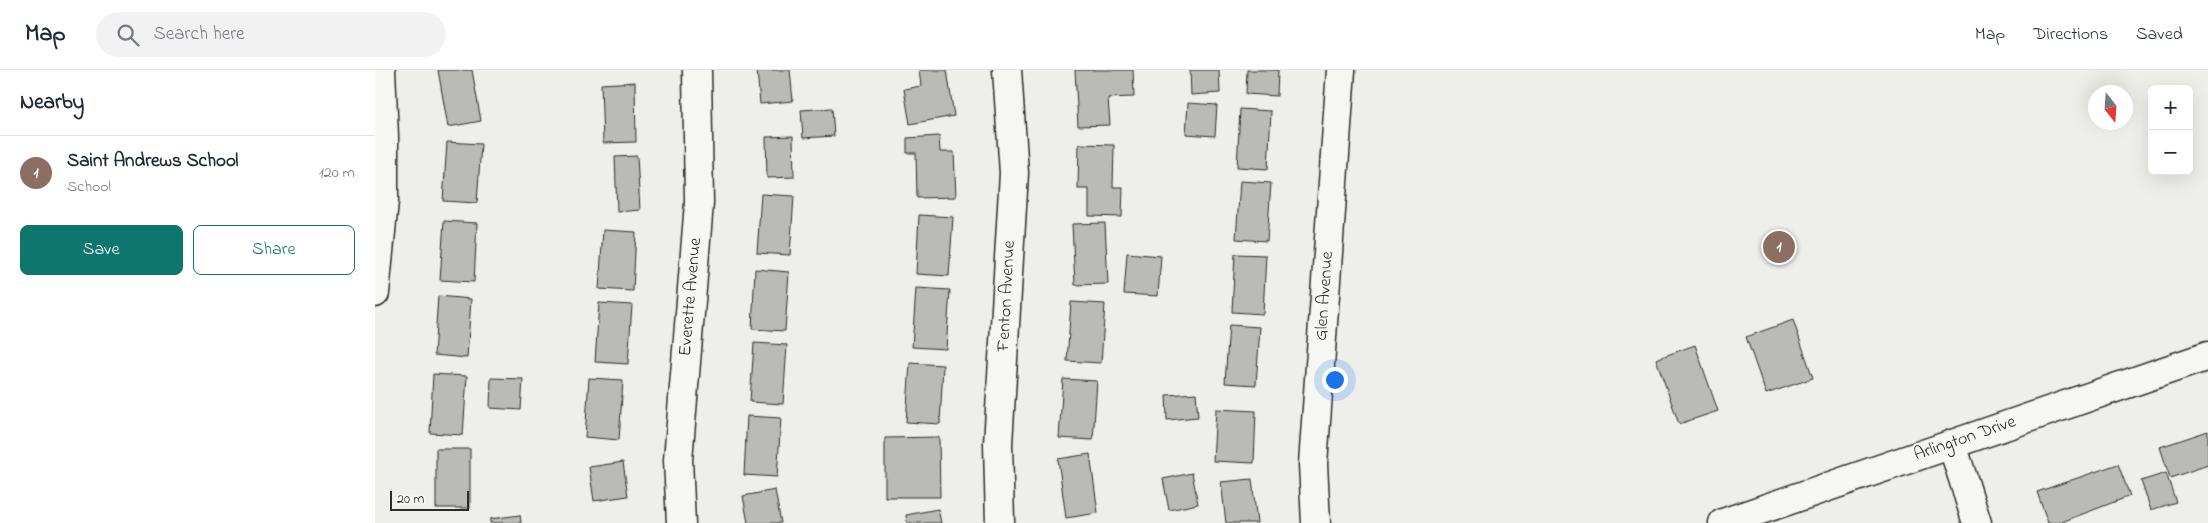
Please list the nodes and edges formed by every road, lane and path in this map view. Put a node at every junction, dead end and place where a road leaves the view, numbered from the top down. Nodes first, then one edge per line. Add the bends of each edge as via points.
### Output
1 (381, 70) edge
2 (697, 70) edge
3 (1007, 70) edge
4 (1341, 70) edge
5 (375, 293) edge
6 (2208, 356) edge
7 (1952, 444) junction
8 (681, 523) edge
9 (1000, 523) edge
10 (1316, 523) edge
11 (1723, 523) edge
12 (1977, 523) edge

1 - 5 street via 384,201
2 - 8 street, Everette Avenue via 699,203 678,460
3 - 9 street, Fenton Avenue via 1014,173 998,444
4 - 10 street, Glen Avenue via 1313,464
6 - 7 street, Arlington Drive
7 - 11 street, Arlington Drive
7 - 12 street

